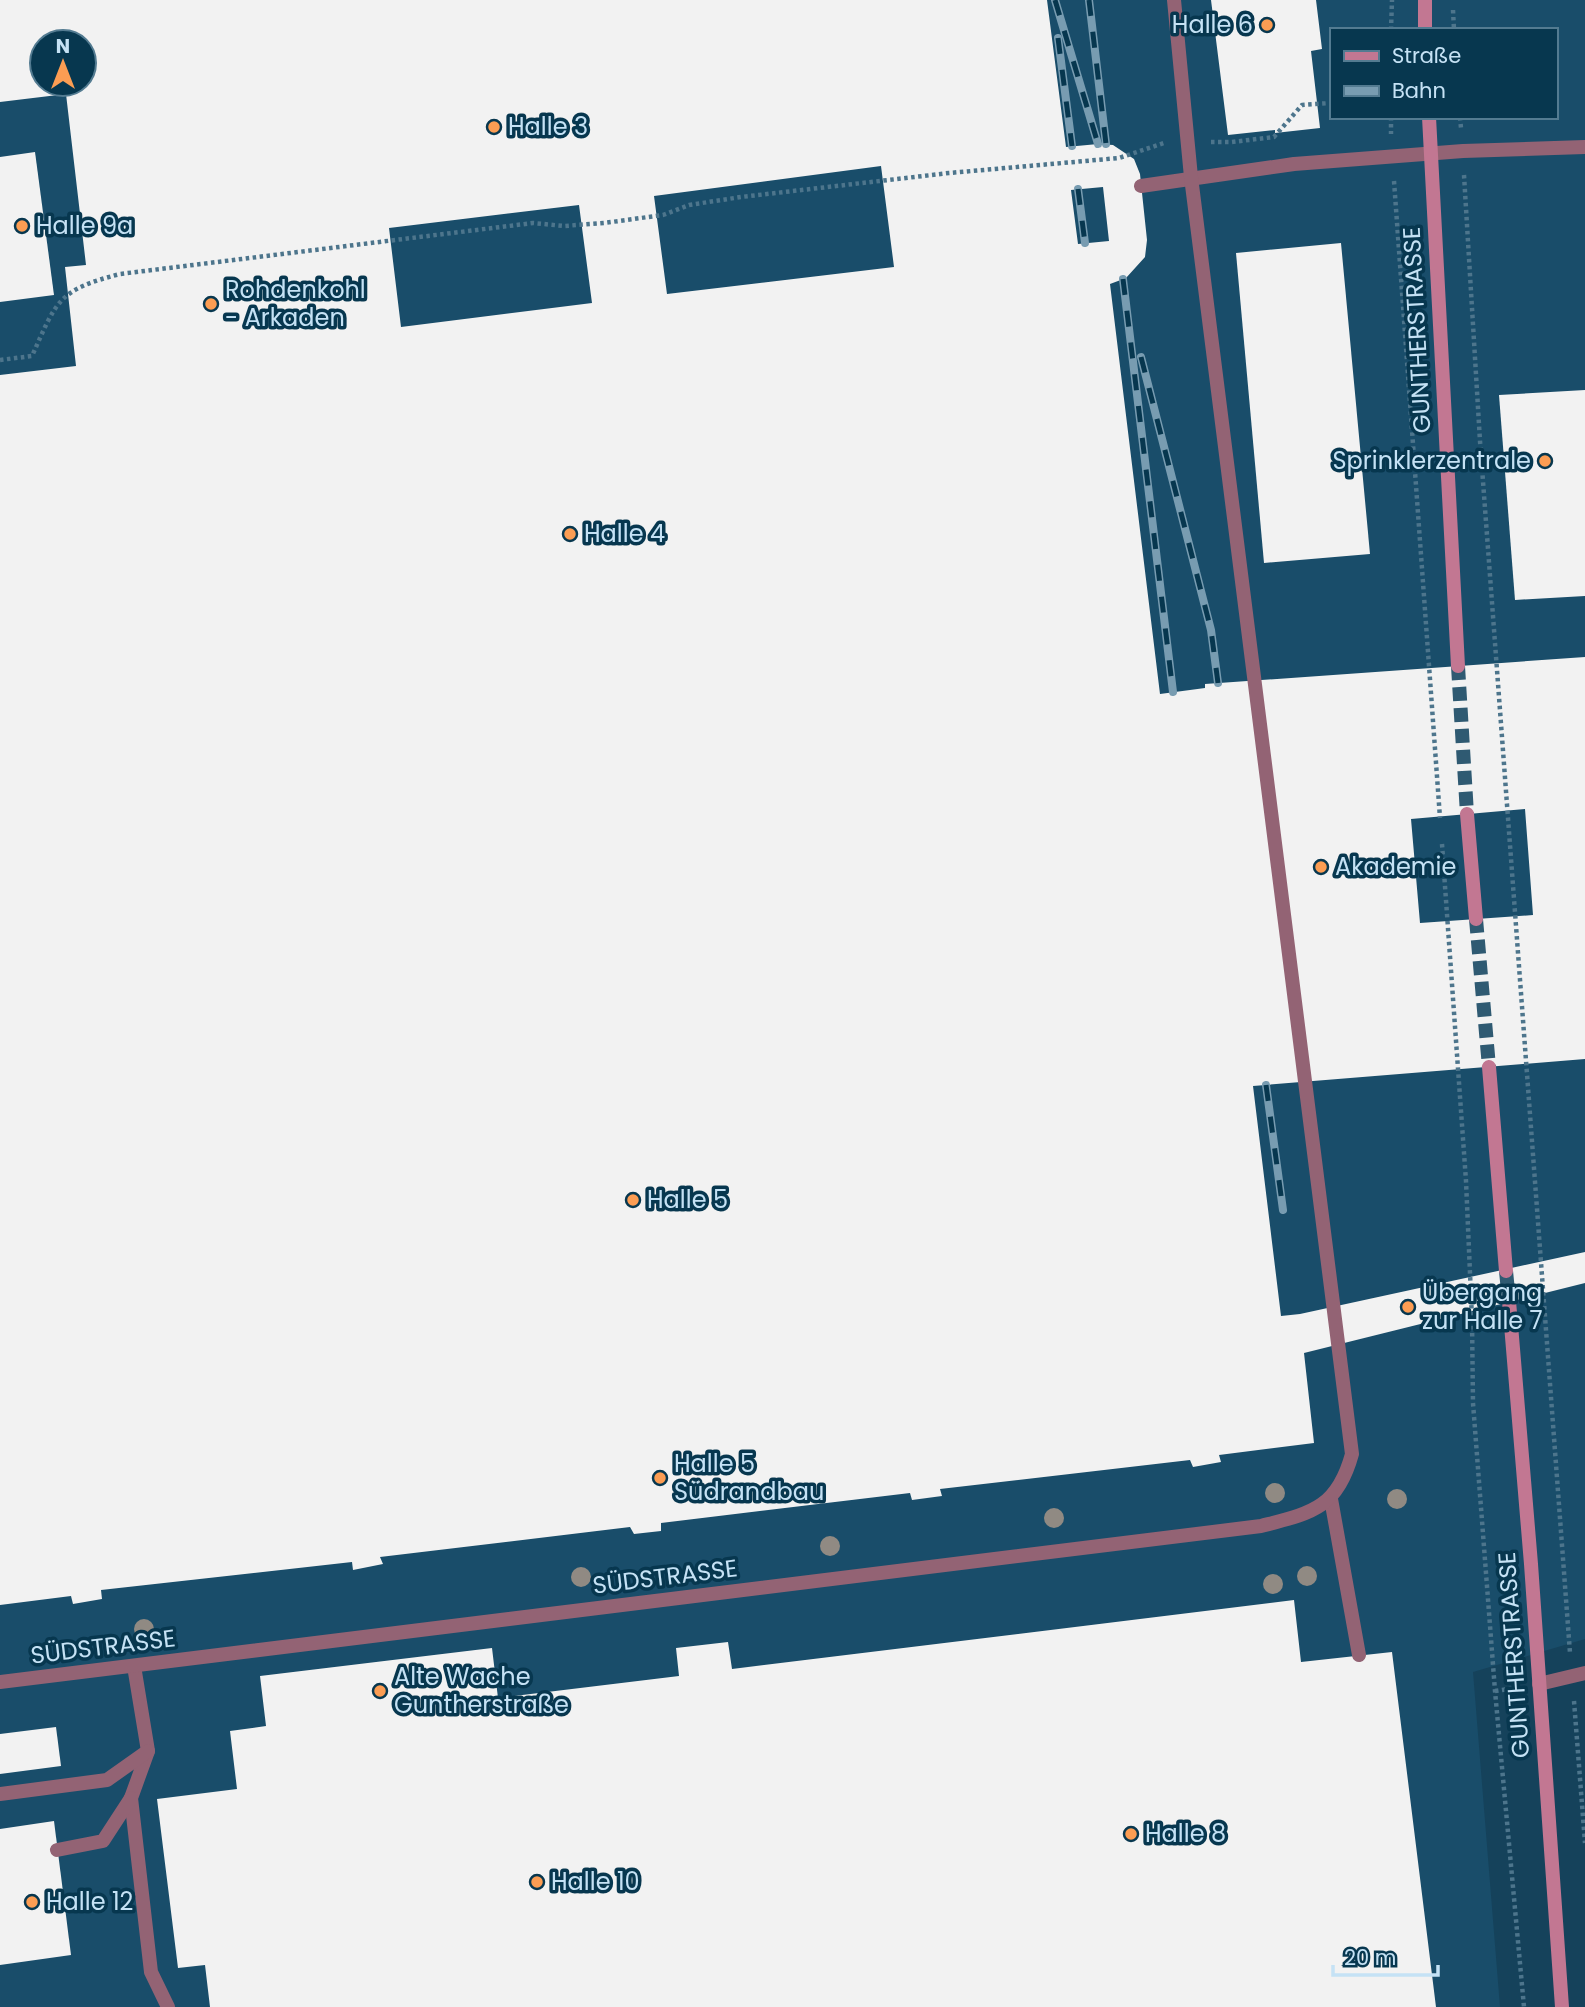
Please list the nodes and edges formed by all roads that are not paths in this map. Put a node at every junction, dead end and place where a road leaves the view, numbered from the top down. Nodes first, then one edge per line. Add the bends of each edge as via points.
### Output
1 (1174, 0) edge
2 (1425, 0) edge
3 (1425, 28) edge
4 (1429, 119) edge
5 (1585, 147) edge
6 (1430, 153) junction
7 (1191, 177) junction
8 (1141, 186) dead end
9 (1458, 666) tunnel mouth
10 (1467, 814) tunnel mouth
11 (1476, 919) tunnel mouth
12 (1489, 1067) tunnel mouth
13 (1506, 1271) tunnel mouth
14 (1509, 1301) tunnel mouth
15 (1331, 1499) junction
16 (1359, 1655) dead end
17 (134, 1666) junction
18 (1579, 1674) edge
19 (0, 1682) edge
20 (1539, 1684) junction
21 (148, 1751) junction
22 (0, 1794) edge
23 (131, 1798) junction
24 (57, 1850) dead end
25 (168, 2007) edge
26 (1562, 2007) edge

1 - 7 street
2 - 3 street
4 - 6 street, GUNTHERSTRASSE
5 - 6 street
6 - 7 street
6 - 9 street, GUNTHERSTRASSE
7 - 8 street
7 - 15 street via 1352,1454 1346,1478
10 - 11 street
12 - 13 street
14 - 20 street, GUNTHERSTRASSE
15 - 16 street
15 - 17 street, SÜDSTRASSE via 1306,1515 1261,1526
17 - 19 street, SÜDSTRASSE
17 - 21 street
18 - 20 street
20 - 26 street, GUNTHERSTRASSE
21 - 22 street via 107,1780
21 - 23 street
23 - 24 street via 103,1840
23 - 25 street via 151,1972

